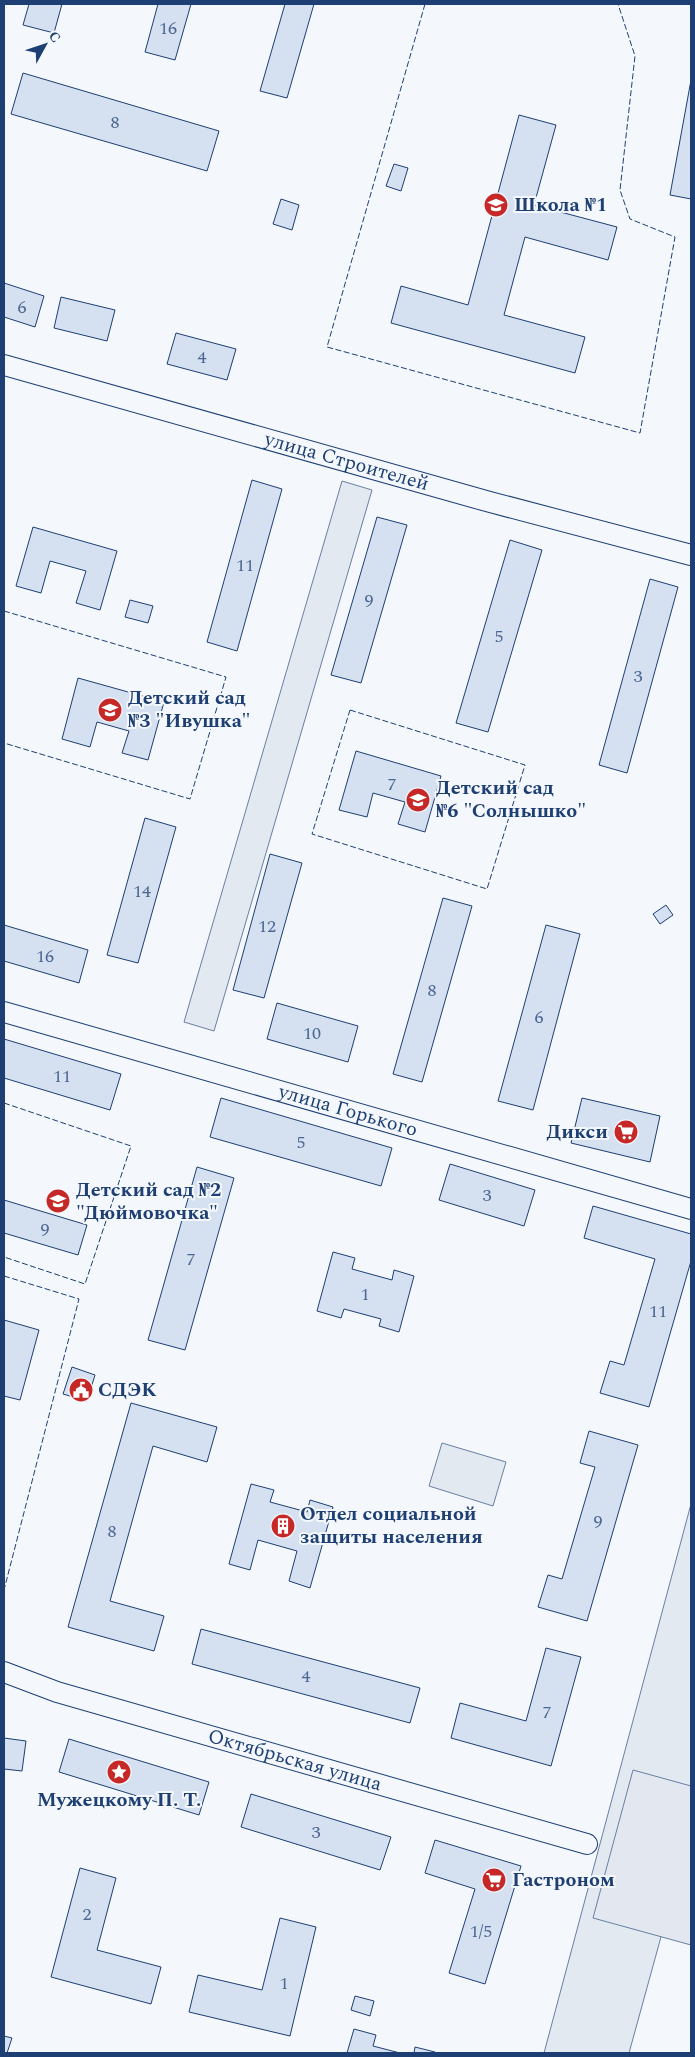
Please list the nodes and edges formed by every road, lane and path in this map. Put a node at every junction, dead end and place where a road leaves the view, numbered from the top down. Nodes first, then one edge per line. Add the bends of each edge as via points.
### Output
1 (4, 365) edge
2 (691, 556) edge
3 (4, 1012) edge
4 (691, 1209) edge
5 (4, 1672) edge
6 (587, 1844) dead end

1 - 2 street, улица Строителей
3 - 4 street, улица Горького
5 - 6 street, Октябрьская улица via 57,1692

